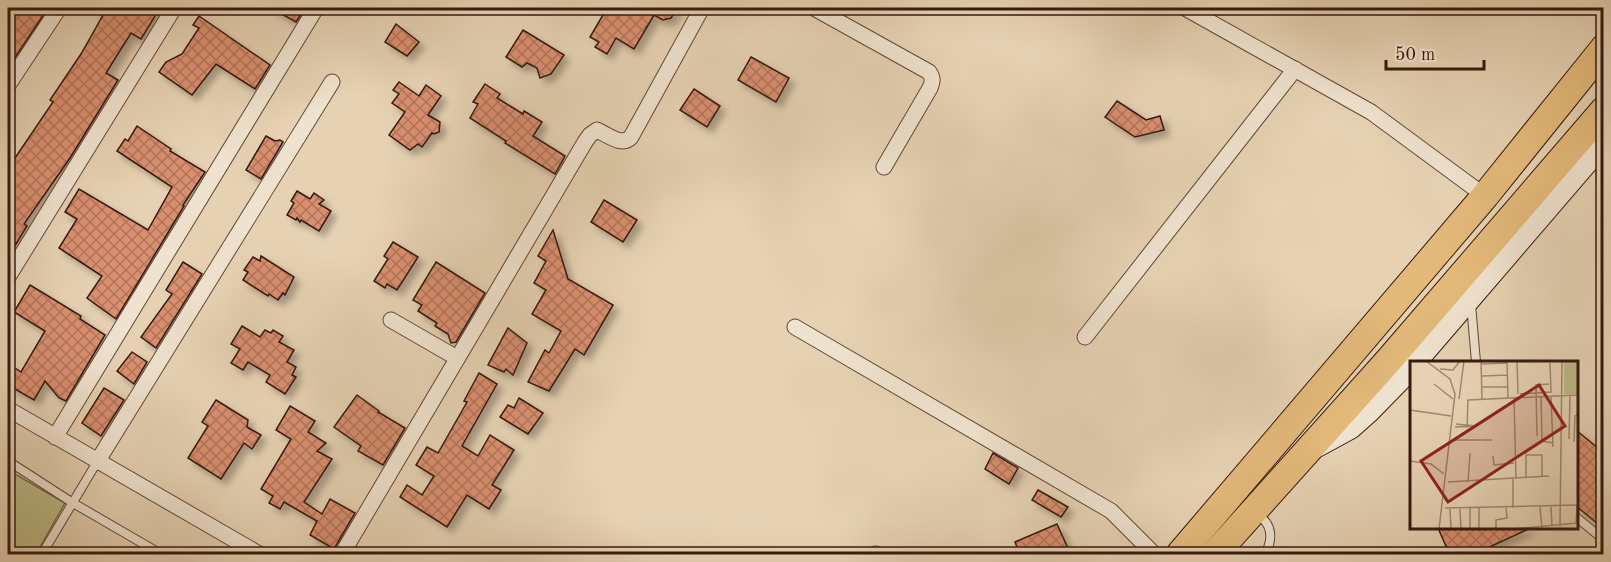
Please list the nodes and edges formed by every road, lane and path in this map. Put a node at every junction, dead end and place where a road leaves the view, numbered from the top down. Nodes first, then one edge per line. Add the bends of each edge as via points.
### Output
1 (59, 8) edge
2 (174, 8) edge
3 (316, 8) edge
4 (702, 8) edge
5 (814, 8) edge
6 (1185, 8) edge
7 (1604, 48) edge
8 (1604, 62) edge
9 (1295, 69) junction
10 (332, 82) dead end
11 (8, 85) edge
12 (1562, 100) junction
13 (1604, 110) edge
14 (1604, 143) edge
15 (884, 167) dead end
16 (1485, 196) junction
17 (8, 277) edge
18 (1471, 297) junction
19 (391, 320) dead end
20 (795, 327) dead end
21 (1084, 337) dead end
22 (457, 358) junction
23 (1418, 361) edge
24 (1476, 361) edge
25 (1410, 370) edge
26 (8, 409) edge
27 (56, 437) junction
28 (1302, 455) junction
29 (8, 461) edge
30 (97, 462) junction
31 (74, 503) junction
32 (1252, 513) junction
33 (1578, 519) edge
34 (1604, 540) edge
35 (42, 555) edge
36 (161, 555) edge
37 (259, 555) edge
38 (342, 555) edge
39 (1154, 555) edge
40 (1180, 555) edge
41 (1215, 555) edge
42 (1265, 555) edge

1 - 11 street
2 - 17 street
3 - 27 street
4 - 22 street via 631,137 622,142 597,130 585,142
5 - 15 street via 932,76 930,88
6 - 9 street
7 - 12 highway
8 - 12 highway
9 - 16 street via 1371,112
9 - 21 street
10 - 30 street
12 - 16 highway
13 - 28 highway
14 - 18 street
16 - 40 highway
18 - 23 street
18 - 24 lane
19 - 22 street
20 - 39 street via 1111,511
22 - 38 street
25 - 28 street via 1351,428
26 - 27 street
27 - 30 street
28 - 32 highway
29 - 31 lane
30 - 31 lane
30 - 37 street
31 - 35 lane
31 - 36 lane
32 - 41 highway
32 - 42 lane via 1263,518 1269,528 1271,538
33 - 34 lane

